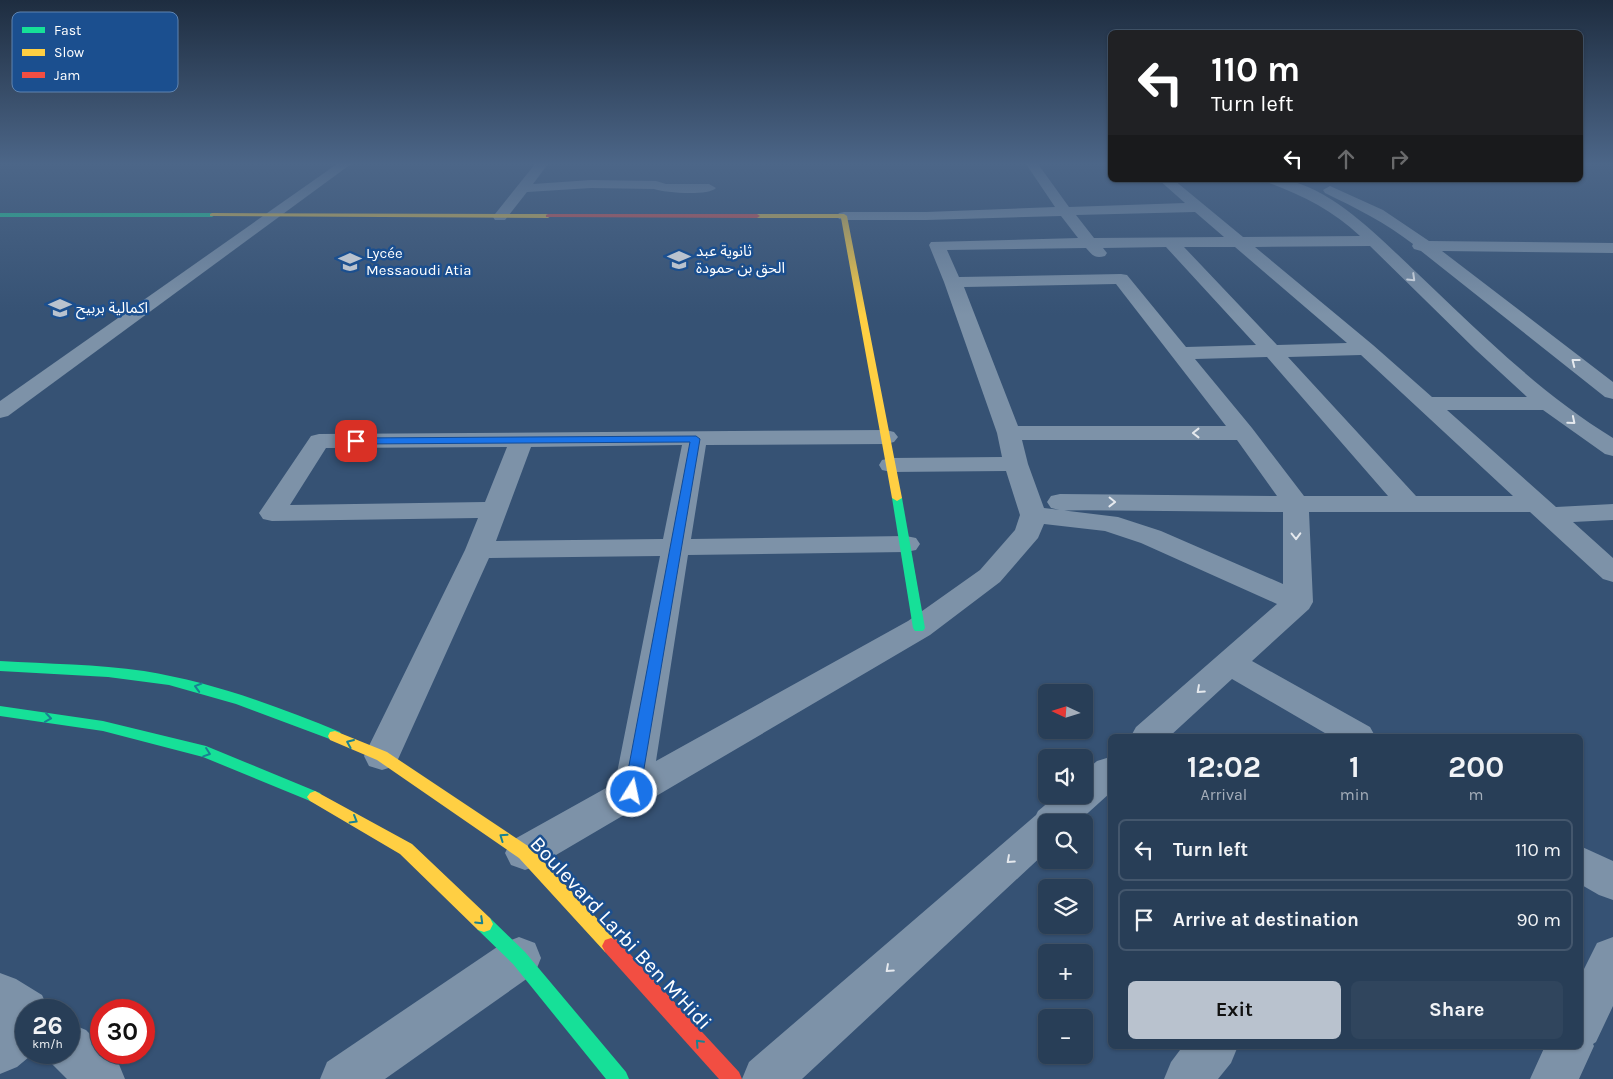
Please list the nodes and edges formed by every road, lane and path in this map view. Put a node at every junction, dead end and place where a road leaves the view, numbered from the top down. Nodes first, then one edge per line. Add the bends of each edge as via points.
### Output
1 (178, 214) edge
2 (276, 214) edge
3 (302, 214) edge
4 (502, 214) edge
5 (983, 214) edge
6 (1067, 214) edge
7 (1208, 214) edge
8 (1343, 214) edge
9 (1380, 214) edge
10 (0, 215) edge
11 (844, 216) junction
12 (926, 216) junction
13 (500, 217) junction
14 (1090, 243) junction
15 (1171, 243) junction
16 (1239, 243) junction
17 (1379, 244) junction
18 (937, 245) junction
19 (1426, 247) junction
20 (1613, 248) edge
21 (1121, 279) junction
22 (954, 282) junction
23 (1366, 349) junction
24 (1272, 351) junction
25 (1182, 353) junction
26 (1613, 392) edge
27 (1551, 403) junction
28 (1426, 404) junction
29 (0, 412) edge
30 (1009, 432) junction
31 (1244, 433) junction
32 (886, 437) junction
33 (696, 439) junction
34 (522, 440) junction
35 (1613, 449) edge
36 (1016, 464) junction
37 (891, 465) junction
38 (1296, 504) junction
39 (1410, 505) junction
40 (1031, 508) junction
41 (495, 510) junction
42 (1541, 510) junction
43 (1613, 512) edge
44 (906, 544) junction
45 (676, 547) junction
46 (479, 550) junction
47 (1613, 573) edge
48 (1298, 602) junction
49 (919, 628) junction
50 (1230, 663) junction
51 (0, 666) edge
52 (0, 711) edge
53 (1150, 734) edge
54 (1354, 734) edge
55 (382, 756) junction
56 (1108, 773) edge
57 (1093, 786) edge
58 (632, 792) junction
59 (1073, 804) edge
60 (1061, 814) edge
61 (1038, 835) edge
62 (525, 853) junction
63 (1583, 866) edge
64 (1613, 882) edge
65 (519, 958) junction
66 (1613, 958) edge
67 (0, 995) edge
68 (15, 1004) edge
69 (1583, 1020) edge
70 (15, 1038) edge
71 (1212, 1049) edge
72 (1569, 1049) edge
73 (0, 1050) edge
74 (80, 1058) edge
75 (101, 1079) edge
76 (344, 1079) edge
77 (619, 1079) edge
78 (732, 1079) edge
79 (766, 1079) edge
80 (1188, 1079) edge
81 (1554, 1079) edge

1 - 10 street
2 - 29 street
3 - 13 street
4 - 13 street
5 - 12 street
6 - 14 street
7 - 16 street
8 - 17 street
9 - 19 street
11 - 12 street
11 - 13 street
11 - 32 street
12 - 18 street
14 - 15 street
14 - 18 street
14 - 21 street
15 - 16 street
15 - 24 street
16 - 17 street
16 - 23 street
17 - 19 street
17 -> 27 street via 1505,365
18 - 22 street
19 - 20 street
26 -> 19 street
21 - 22 street
21 - 25 street
22 - 30 street
23 - 24 street
23 - 28 street
24 - 25 street
24 - 39 street
25 - 31 street
27 - 28 street
27 -> 35 street via 1584,431
28 - 42 street
31 -> 30 street
30 - 36 street
31 - 38 street
32 - 33 street
32 - 37 street
33 - 34 street
33 - 45 street
34 - 41 street
34 - 41 street via 319,441 272,513
36 - 37 street
36 - 40 street
37 - 44 street
38 - 39 street
40 -> 38 street
38 -> 48 street
39 - 42 street
40 - 48 street via 1134,532
40 - 49 street via 1028,532 990,576
41 - 46 street
42 - 43 street
42 - 47 street
44 - 45 street
44 - 49 street
45 - 46 street
45 - 58 street
46 - 55 street
48 - 50 street
49 - 58 street
50 -> 53 street
50 - 54 street
55 -> 51 street, Boulevard Larbi Ben M'Hidi via 291,717 194,686 143,676
52 -> 65 street via 103,726 206,752 311,795 406,850
62 -> 55 street, Boulevard Larbi Ben M'Hidi
56 - 57 street
58 - 62 street
59 - 60 street
61 -> 79 street
78 -> 62 street, Boulevard Larbi Ben M'Hidi
63 - 64 street
65 - 76 street
65 - 77 street
66 - 69 street
67 - 68 street
70 - 73 street
71 - 80 street
72 - 81 street
74 - 75 street

